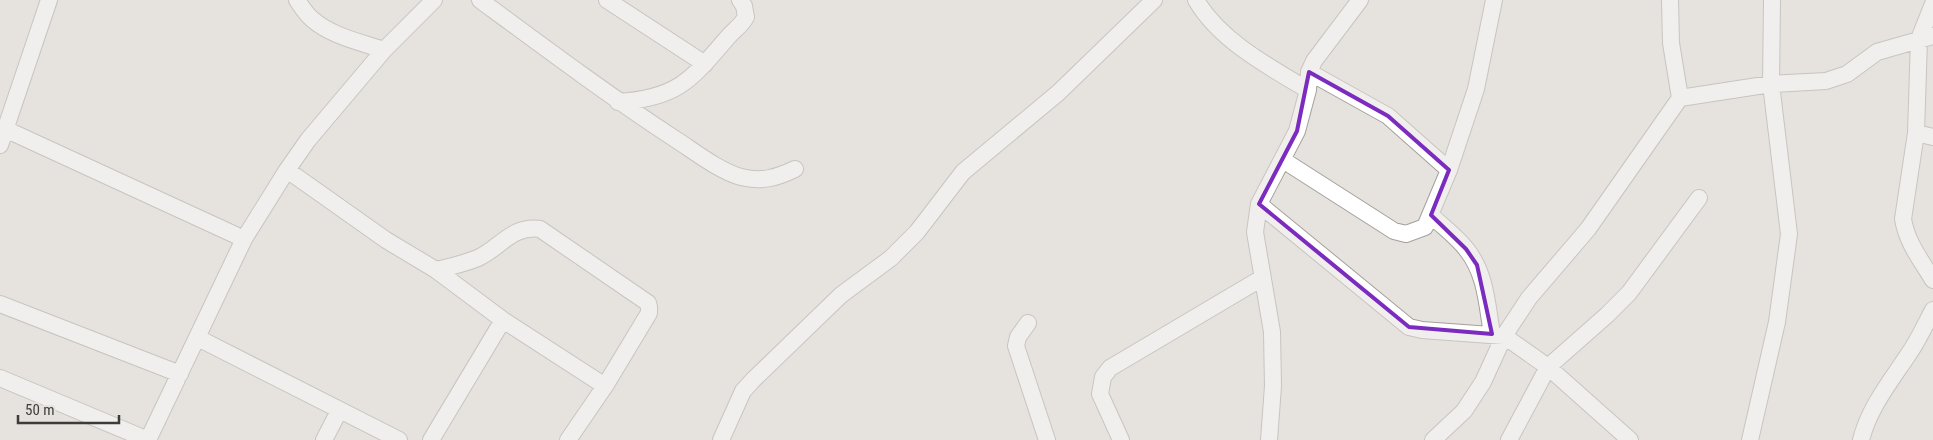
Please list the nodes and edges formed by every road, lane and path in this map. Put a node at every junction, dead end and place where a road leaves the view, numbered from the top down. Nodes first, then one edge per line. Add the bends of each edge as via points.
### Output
1 (49, 0) edge
2 (297, 0) edge
3 (434, 0) edge
4 (480, 0) edge
5 (607, 0) edge
6 (740, 0) edge
7 (1154, 0) edge
8 (1196, 0) edge
9 (1360, 0) edge
10 (1494, 0) edge
11 (1670, 0) edge
12 (1772, 0) edge
13 (1933, 4) edge
14 (1926, 38) edge
15 (384, 50) junction
16 (706, 64) junction
17 (1309, 72) junction
18 (1771, 84) junction
19 (1308, 90) junction
20 (1680, 98) junction
21 (618, 102) junction
22 (5, 129) junction
23 (1916, 133) junction
24 (1933, 137) edge
25 (0, 145) edge
26 (1283, 160) junction
27 (795, 169) dead end
28 (287, 170) junction
29 (1449, 170) junction
30 (1699, 198) dead end
31 (1259, 204) junction
32 (1431, 216) junction
33 (244, 239) junction
34 (436, 270) junction
35 (1262, 278) junction
36 (1933, 280) edge
37 (0, 304) edge
38 (1933, 310) edge
39 (503, 320) junction
40 (1028, 323) dead end
41 (1498, 335) junction
42 (198, 338) junction
43 (1548, 366) junction
44 (180, 374) junction
45 (0, 378) edge
46 (605, 386) junction
47 (339, 411) junction
48 (1623, 438) edge
49 (1438, 439) edge
50 (148, 440) edge
51 (324, 440) edge
52 (399, 440) edge
53 (431, 440) edge
54 (568, 440) edge
55 (722, 440) edge
56 (1047, 440) edge
57 (1121, 440) edge
58 (1270, 440) edge
59 (1509, 440) edge
60 (1750, 440) edge
61 (1861, 440) edge

1 - 22 street
2 - 15 street via 310,18 321,26
3 - 15 street
4 - 21 street
5 - 16 street
6 - 16 street via 746,17
7 - 55 street via 1058,93 964,172 917,232 891,258 841,296 743,390
8 - 19 street via 1215,25 1242,48
9 - 17 street
10 - 29 street via 1476,89
11 - 20 street via 1671,43
12 - 18 street
13 - 14 street
14 - 18 street via 1876,52 1847,74 1826,82
14 - 23 street
15 - 28 street via 308,140
16 - 21 street via 676,89 641,100
17 - 19 street
17 - 29 street via 1388,116
18 - 20 street
18 - 60 street via 1789,234 1777,322
19 - 26 street via 1297,131
20 - 41 street via 1588,229
21 - 27 street via 739,177 774,179
22 - 25 street
22 - 33 street
23 - 24 street
23 - 36 street via 1904,219 1911,245
26 - 31 street
26 - 32 street via 1394,231 1406,234 1416,231 1425,227
28 - 33 street
28 - 34 street via 379,235
29 - 32 street
30 - 43 street via 1629,293
31 - 35 street via 1255,232
31 - 41 street via 1409,327
32 - 41 street via 1477,264
33 - 42 street
34 - 39 street
34 - 46 street via 480,257 502,240 531,228 548,234 648,303 648,313
35 - 57 street via 1110,368 1103,376 1100,394
35 - 58 street via 1272,332
37 - 44 street
38 - 61 street via 1910,353 1880,396 1864,426
39 - 46 street
39 - 53 street
40 - 56 street via 1016,346
41 - 43 street
41 - 49 street via 1483,382 1464,412
42 - 44 street
42 - 47 street
43 - 48 street
43 - 59 street
44 - 50 street
45 - 50 street
46 - 54 street
47 - 51 street
47 - 52 street

